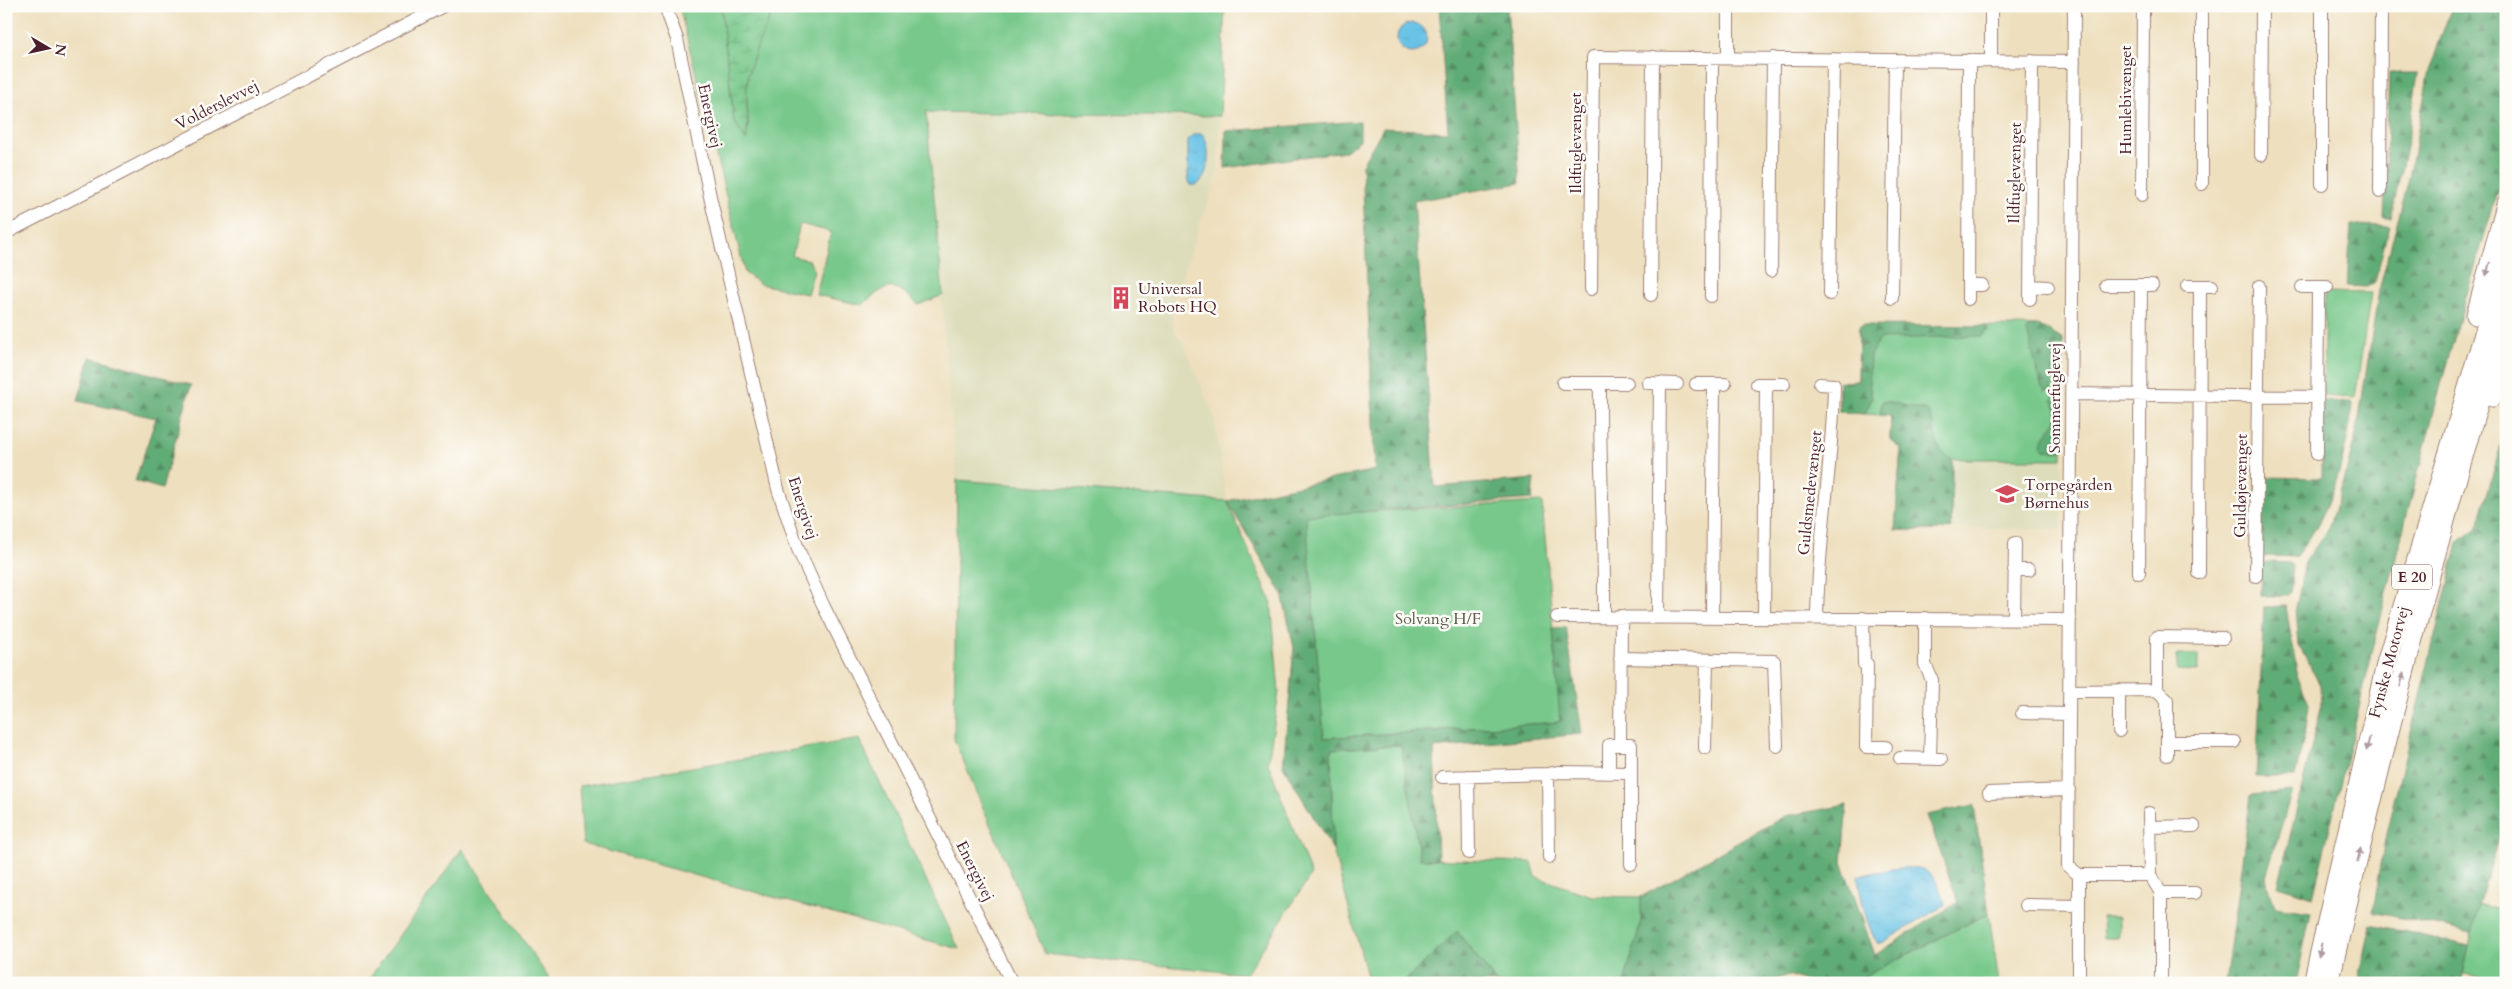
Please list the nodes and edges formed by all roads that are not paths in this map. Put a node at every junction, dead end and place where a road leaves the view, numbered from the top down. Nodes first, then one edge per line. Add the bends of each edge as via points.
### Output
1 (443, 6) edge
2 (665, 6) edge
3 (1728, 6) edge
4 (1991, 6) edge
5 (2074, 6) edge
6 (2143, 6) edge
7 (2202, 6) edge
8 (2262, 6) edge
9 (2322, 6) edge
10 (2381, 6) edge
11 (1652, 57) junction
12 (1712, 58) junction
13 (1728, 58) junction
14 (1773, 58) junction
15 (1833, 59) junction
16 (1894, 60) junction
17 (1969, 60) junction
18 (1990, 61) junction
19 (2032, 61) junction
20 (2074, 62) junction
21 (2261, 155) dead end
22 (2202, 184) dead end
23 (2322, 184) dead end
24 (2380, 192) dead end
25 (2142, 195) dead end
26 (2506, 205) edge
27 (6, 233) edge
28 (2506, 260) edge
29 (1771, 271) dead end
30 (1968, 285) junction
31 (1982, 285) dead end
32 (2106, 285) dead end
33 (2200, 286) dead end
34 (2258, 286) dead end
35 (2048, 287) dead end
36 (2302, 287) dead end
37 (1591, 290) dead end
38 (1830, 294) dead end
39 (1651, 295) dead end
40 (1711, 296) dead end
41 (1892, 298) dead end
42 (1968, 299) dead end
43 (2506, 312) edge
44 (2506, 359) edge
45 (1563, 383) dead end
46 (1600, 383) junction
47 (1627, 383) dead end
48 (1677, 384) dead end
49 (1696, 384) dead end
50 (1784, 384) dead end
51 (1820, 384) dead end
52 (2071, 394) junction
53 (2140, 395) junction
54 (2199, 396) junction
55 (2258, 396) junction
56 (2317, 397) junction
57 (2317, 454) dead end
58 (2015, 543) dead end
59 (2014, 570) junction
60 (2029, 570) dead end
61 (2139, 573) dead end
62 (2199, 574) dead end
63 (2256, 576) dead end
64 (2421, 604) junction
65 (1604, 616) junction
66 (1621, 616) junction
67 (1658, 616) junction
68 (1557, 617) dead end
69 (1712, 617) junction
70 (1764, 617) junction
71 (1817, 618) junction
72 (1863, 618) junction
73 (1925, 618) junction
74 (2014, 619) junction
75 (2070, 620) junction
76 (2223, 638) dead end
77 (1620, 658) junction
78 (1707, 660) junction
79 (2387, 660) junction
80 (2119, 690) junction
81 (2156, 690) junction
82 (2069, 691) junction
83 (2022, 713) dead end
84 (2069, 714) junction
85 (2119, 731) dead end
86 (2167, 742) junction
87 (2234, 742) dead end
88 (1620, 745) junction
89 (1777, 746) dead end
90 (1886, 747) dead end
91 (1705, 748) dead end
92 (2167, 755) dead end
93 (1900, 758) dead end
94 (1609, 773) junction
95 (1631, 773) junction
96 (1548, 774) junction
97 (1468, 776) junction
98 (1442, 777) dead end
99 (2069, 790) junction
100 (1989, 793) dead end
101 (2149, 813) dead end
102 (2194, 826) dead end
103 (2150, 827) junction
104 (1469, 853) dead end
105 (1549, 856) dead end
106 (1631, 864) dead end
107 (2079, 875) junction
108 (2150, 875) junction
109 (2161, 893) junction
110 (2195, 893) dead end
111 (2026, 905) dead end
112 (2079, 906) junction
113 (1012, 983) edge
114 (2079, 983) edge
115 (2161, 983) edge
116 (2313, 983) edge
117 (2329, 983) edge

1 - 27 street, Volderslevvej
2 - 113 street, Energivej via 677,39 778,489 798,549
3 - 13 street
4 - 18 street
5 - 20 street, Sommerfuglevej
6 - 25 street, Humlebivænget
7 - 22 street
8 - 21 street
9 - 23 street
10 - 24 street
11 - 12 street, Ildfuglevænget
11 - 37 street, Ildfuglevænget via 1593,57
11 - 39 street
12 - 13 street, Ildfuglevænget
12 - 40 street
13 - 14 street, Ildfuglevænget
14 - 15 street, Ildfuglevænget
14 - 29 street
15 - 16 street, Ildfuglevænget
15 - 38 street
16 - 17 street, Ildfuglevænget
16 - 41 street
17 - 18 street, Ildfuglevænget
17 - 30 street
18 - 19 street, Ildfuglevænget
19 - 20 street, Ildfuglevænget
19 - 35 street, Ildfuglevænget via 2030,292
20 - 52 street, Sommerfuglevej
26 -> 79 highway via 2406,561
28 - 79 highway, Fynske Motorvej / E 20
30 - 31 street
30 - 42 street
32 - 53 street via 2146,285
33 - 54 street
34 - 55 street, Guldøjevænget
36 - 56 street via 2323,287
43 - 64 highway, Fynske Motorvej / E 20
44 - 64 highway, E 20
45 - 46 street
46 - 47 street
46 - 65 street
48 - 67 street via 1654,383
49 - 69 street via 1719,384
50 - 70 street via 1762,384
51 - 71 street, Guldsmedevænget via 1834,385 1833,431 1819,548
52 - 53 street
52 - 75 street, Sommerfuglevej
53 - 54 street
53 - 61 street
54 - 55 street
54 - 62 street
55 - 56 street
55 - 63 street, Guldøjevænget
56 - 57 street
58 - 59 street
59 - 60 street
59 - 74 street
117 -> 64 highway, Fynske Motorvej / E 20
65 - 66 street
65 - 68 street
66 - 67 street
66 - 77 street
67 - 69 street
69 - 70 street
70 - 71 street
71 - 72 street
72 - 73 street
72 - 90 street via 1864,664 1867,664 1866,747
73 - 74 street
73 - 93 street via 1925,664 1932,680 1936,759
74 - 75 street
75 - 82 street, Sommerfuglevej
76 - 81 street via 2157,637
77 - 78 street
77 - 88 street
78 - 89 street via 1774,661
78 - 91 street
79 -> 116 highway, Fynske Motorvej / E 20
80 - 81 street
80 - 82 street
80 - 85 street
81 - 86 street via 2167,700
82 - 84 street, Sommerfuglevej
83 - 84 street
84 - 99 street, Sommerfuglevej
86 - 87 street
86 - 92 street
88 - 94 street via 1609,745
88 - 95 street via 1631,745
94 - 95 street
94 - 96 street
95 - 106 street
96 - 97 street
96 - 105 street
97 - 98 street
97 - 104 street
99 - 100 street
99 - 107 street, Sommerfuglevej via 2068,866
101 - 103 street
102 - 103 street
103 - 108 street
107 - 108 street
107 - 112 street
108 - 109 street
109 - 110 street
109 - 115 street
111 - 112 street
112 - 114 street

